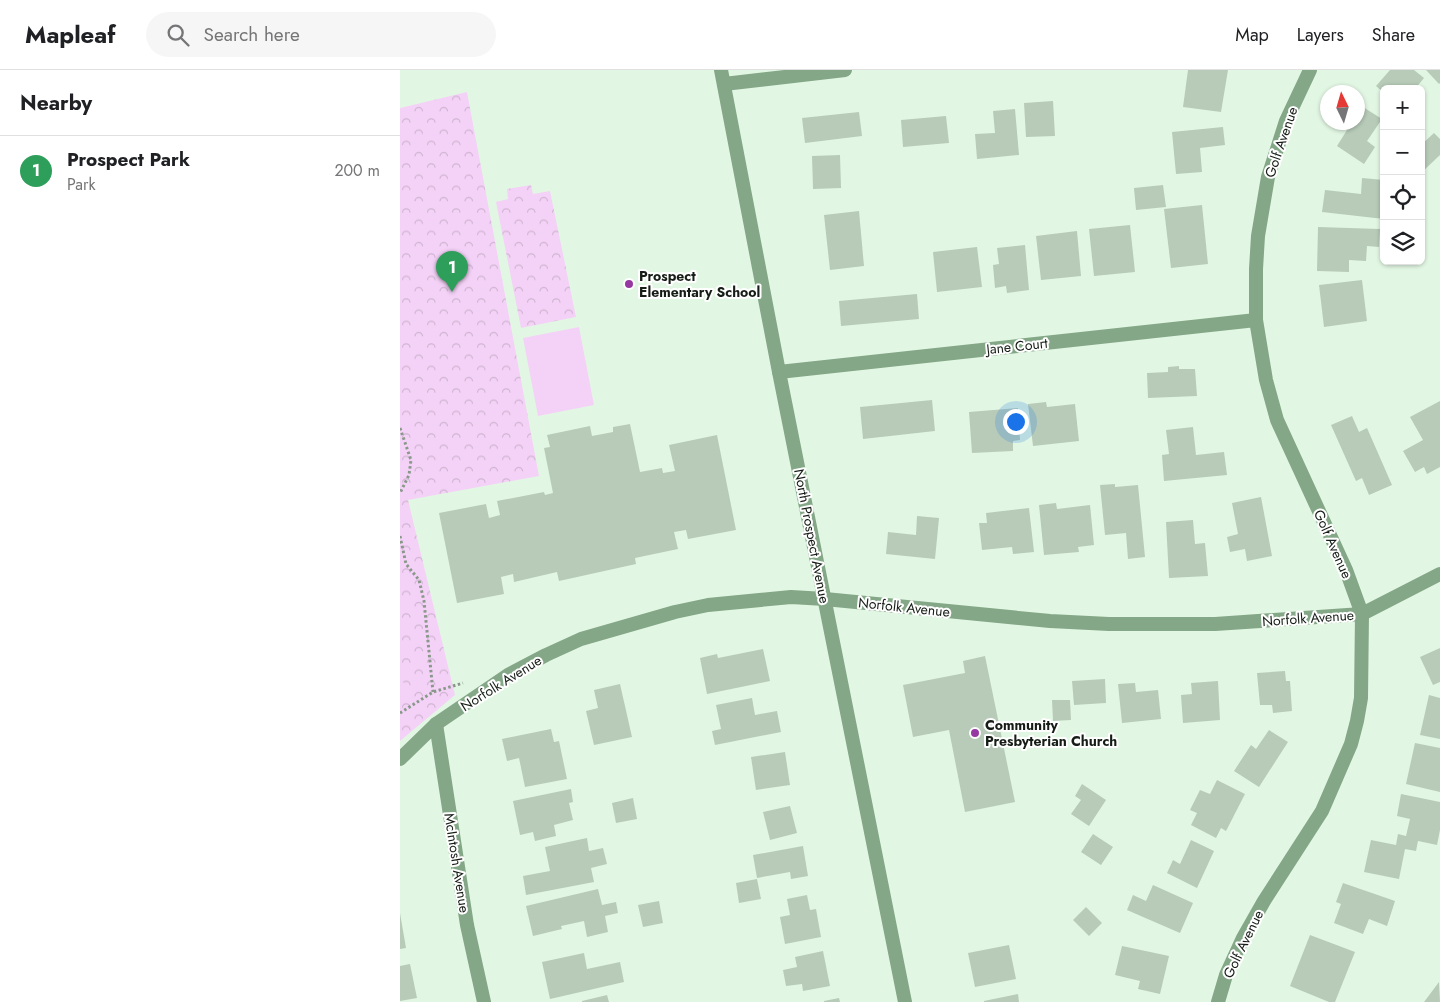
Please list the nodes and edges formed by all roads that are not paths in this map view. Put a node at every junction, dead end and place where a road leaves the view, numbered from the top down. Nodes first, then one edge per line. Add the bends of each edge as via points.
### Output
1 (721, 70) edge
2 (845, 70) edge
3 (1310, 70) edge
4 (724, 84) junction
5 (1256, 320) junction
6 (779, 372) junction
7 (1440, 574) edge
8 (825, 599) junction
9 (1362, 614) junction
10 (436, 724) junction
11 (400, 759) edge
12 (484, 1002) edge
13 (905, 1002) edge
14 (1218, 1002) edge

1 - 4 street, North Prospect Avenue
2 - 4 street
3 - 5 street, Golf Avenue via 1276,147 1266,186 1258,236
4 - 6 street, North Prospect Avenue
5 - 6 street, Jane Court
5 - 9 street, Golf Avenue via 1266,380 1277,420 1346,570
6 - 8 street, North Prospect Avenue
7 - 9 street, Norfolk Avenue
8 - 9 street, Norfolk Avenue via 998,617 1108,624 1215,624
8 - 10 street, Norfolk Avenue via 791,597 708,605 581,639 508,675
8 - 13 street, North Prospect Avenue
9 - 14 street, Golf Avenue via 1361,698 1351,744 1322,810 1243,938
10 - 11 street, Norfolk Avenue
10 - 12 street, McIntosh Avenue via 467,925

